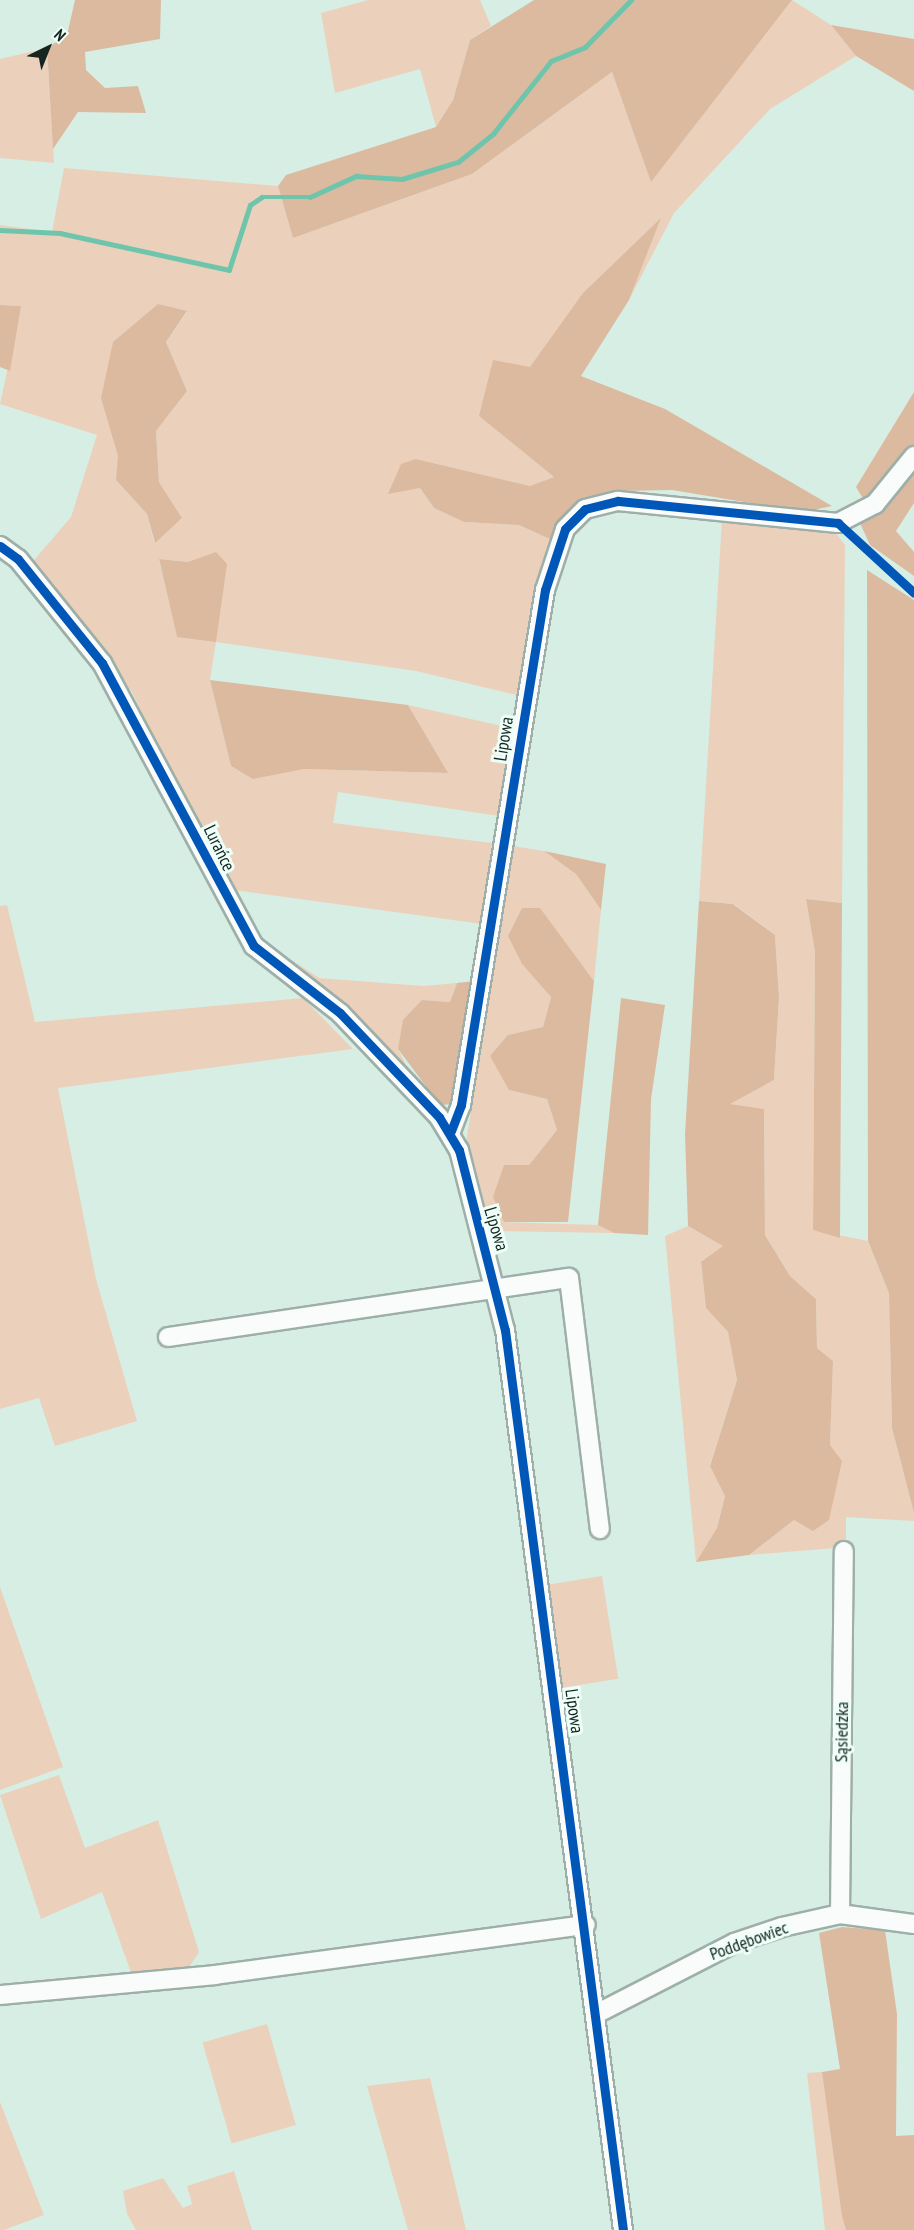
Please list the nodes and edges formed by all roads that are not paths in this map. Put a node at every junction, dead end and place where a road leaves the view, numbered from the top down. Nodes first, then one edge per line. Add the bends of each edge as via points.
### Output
1 (914, 456) edge
2 (0, 546) edge
3 (451, 1131) junction
4 (497, 1290) junction
5 (168, 1337) dead end
6 (600, 1529) dead end
7 (844, 1551) dead end
8 (840, 1914) junction
9 (914, 1924) edge
10 (586, 1925) junction
11 (0, 1995) edge
12 (596, 2014) junction
13 (623, 2230) edge

1 - 3 street, Lipowa via 875,504 838,523 618,501 585,509 565,529 545,590 461,1105
2 - 3 street, Lurańce via 18,559 102,663 254,946 340,1013
3 - 4 street, Lipowa
4 - 5 street
4 - 6 street via 569,1278
4 - 10 street, Lipowa
7 - 8 street, Sąsiedzka
8 - 9 street, Poddębowiec
8 - 12 street, Poddębowiec via 734,1943
10 - 11 street via 215,1975
10 - 12 street, Lipowa
12 - 13 street, Lipowa

